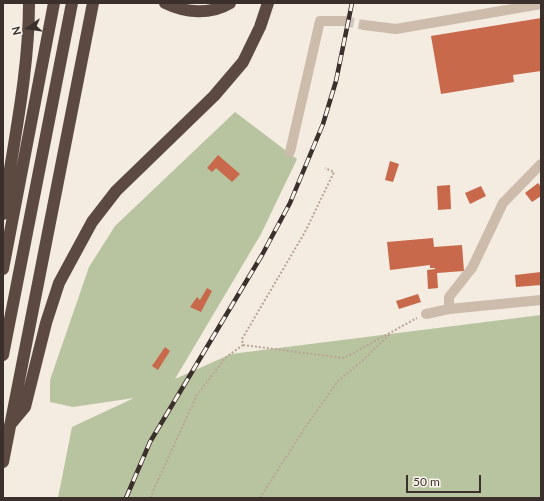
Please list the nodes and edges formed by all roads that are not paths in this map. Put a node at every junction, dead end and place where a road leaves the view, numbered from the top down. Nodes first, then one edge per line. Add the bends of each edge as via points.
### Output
1 (29, 3) edge
2 (54, 3) edge
3 (72, 3) edge
4 (93, 3) edge
5 (165, 3) edge
6 (230, 3) edge
7 (268, 3) edge
8 (541, 4) edge
9 (344, 21) tunnel mouth
10 (364, 25) tunnel mouth
11 (290, 152) dead end
12 (541, 164) edge
13 (3, 214) edge
14 (3, 269) edge
15 (541, 300) edge
16 (449, 309) junction
17 (426, 314) road end
18 (3, 355) edge
19 (10, 425) junction
20 (3, 462) edge

1 - 13 highway via 24,68
2 - 14 highway
3 - 18 highway
4 - 19 highway
5 - 6 highway via 178,10 203,12
7 - 19 highway via 243,62 214,96 116,191 92,222 59,283 25,407
8 - 10 street via 396,29
9 - 11 street via 320,21
12 - 16 street via 503,203 472,268 448,297
15 - 16 street
16 - 17 street
19 - 20 highway

